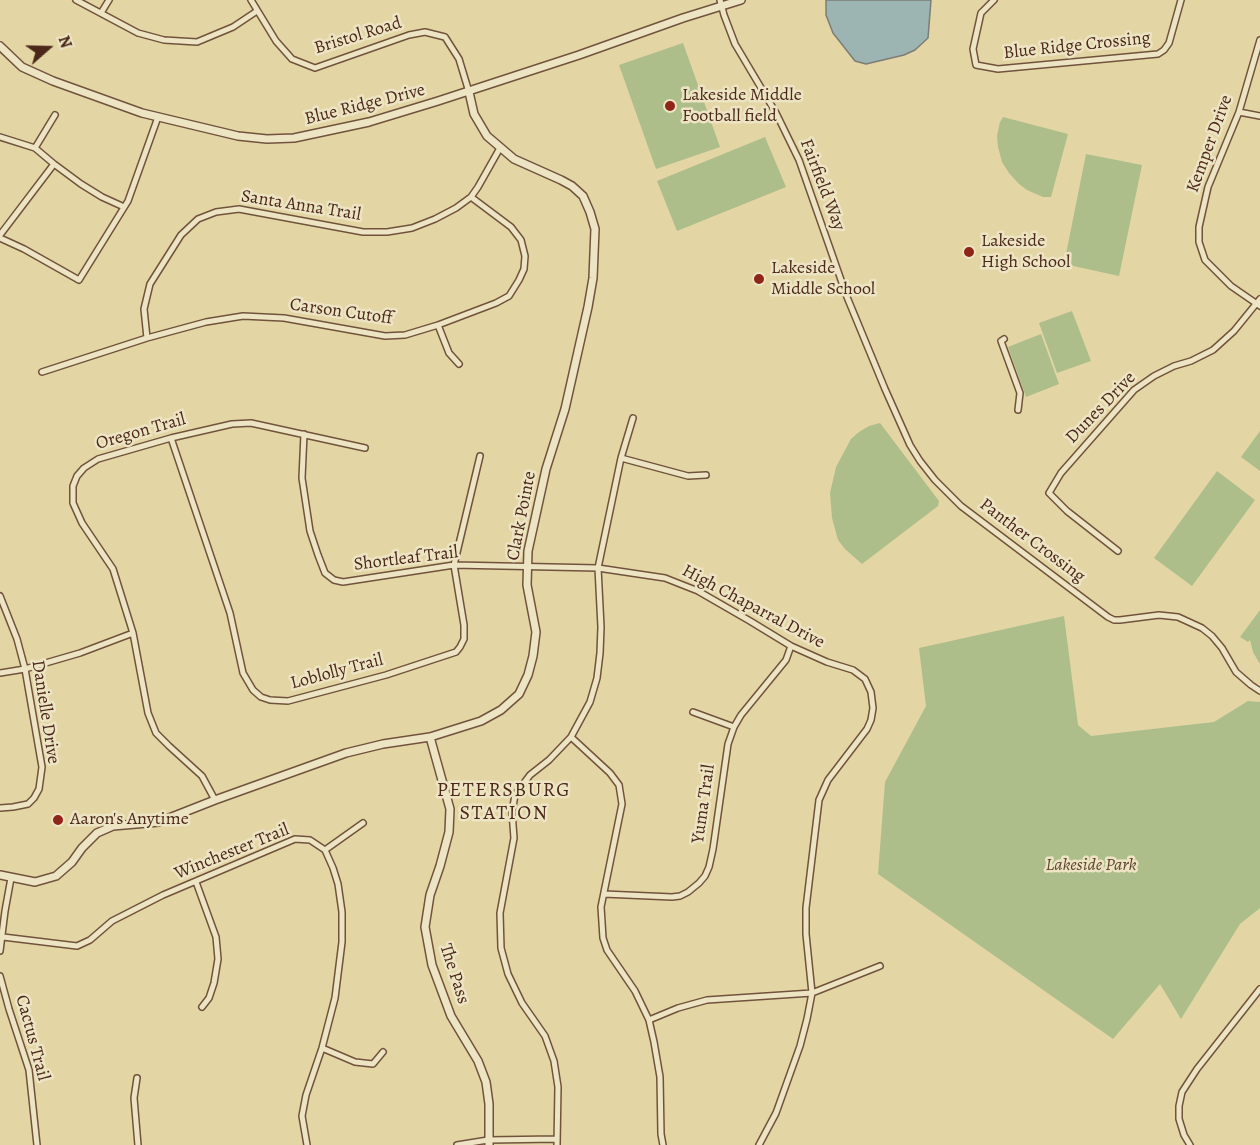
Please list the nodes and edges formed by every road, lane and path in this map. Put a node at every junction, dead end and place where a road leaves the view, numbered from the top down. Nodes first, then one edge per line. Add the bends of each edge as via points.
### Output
1 (76, 0) edge
2 (109, 0) edge
3 (251, 0) edge
4 (741, 0) edge
5 (994, 0) edge
6 (1181, 0) edge
7 (721, 3) edge
8 (257, 11) junction
9 (101, 13) junction
10 (1260, 40) edge
11 (0, 46) edge
12 (469, 92) junction
13 (1239, 112) junction
14 (55, 115) dead end
15 (1260, 116) edge
16 (158, 117) junction
17 (0, 137) edge
18 (35, 148) junction
19 (500, 148) junction
20 (54, 164) junction
21 (471, 197) junction
22 (124, 207) junction
23 (0, 236) edge
24 (1259, 303) edge
25 (856, 321) joint
26 (438, 325) junction
27 (147, 338) junction
28 (1004, 339) dead end
29 (459, 364) dead end
30 (42, 372) dead end
31 (1018, 410) dead end
32 (633, 418) dead end
33 (304, 434) junction
34 (171, 438) junction
35 (365, 448) dead end
36 (480, 456) dead end
37 (621, 458) junction
38 (706, 475) dead end
39 (1118, 551) dead end
40 (454, 566) junction
41 (527, 567) junction
42 (598, 568) junction
43 (0, 596) edge
44 (133, 633) junction
45 (791, 646) junction
46 (25, 669) junction
47 (0, 673) edge
48 (1260, 691) edge
49 (693, 712) dead end
50 (734, 727) junction
51 (429, 737) junction
52 (571, 737) junction
53 (215, 800) junction
54 (0, 808) edge
55 (363, 824) dead end
56 (324, 849) junction
57 (0, 875) edge
58 (11, 878) junction
59 (196, 882) junction
60 (604, 894) junction
61 (3, 937) junction
62 (0, 951) edge
63 (879, 966) dead end
64 (0, 976) edge
65 (1260, 989) edge
66 (812, 993) junction
67 (202, 1007) dead end
68 (649, 1020) junction
69 (322, 1048) junction
70 (383, 1052) dead end
71 (137, 1078) dead end
72 (557, 1142) edge
73 (489, 1143) edge
74 (37, 1145) edge
75 (138, 1145) edge
76 (307, 1145) edge
77 (457, 1145) edge
78 (663, 1145) edge
79 (759, 1145) edge
80 (1190, 1145) edge

1 - 9 street
2 - 9 street
3 - 8 street, Bristol Road
4 - 7 street, Blue Ridge Drive
5 - 6 street, Blue Ridge Crossing via 981,13 973,49 976,65 998,69 1158,54 1169,43
7 - 12 street, Blue Ridge Drive
7 - 25 street, Fairfield Way via 735,44 799,160
8 - 9 street via 197,42 138,33
8 - 12 street, Bristol Road via 292,59 315,68 409,35 425,32 445,37 459,59
10 - 13 street, Kemper Drive
11 - 16 street, Blue Ridge Drive via 22,67 53,81
12 - 16 street, Blue Ridge Drive via 369,122 294,138 238,136
12 - 19 street, Clark Pointe via 480,126
13 - 15 street
13 - 24 street, Kemper Drive via 1208,187 1198,227 1199,242 1205,260 1231,286
14 - 18 street
16 - 22 street
17 - 18 street
18 - 20 street
19 - 21 street, Santa Anna Trail
19 - 41 street, Clark Pointe via 514,159 572,186 583,196 595,229 588,307 565,409 546,469
20 - 22 street
20 - 23 street
21 - 26 street, Carson Cutoff via 512,227 521,240 524,269 509,296
21 - 27 street, Santa Anna Trail via 435,219 387,232 363,232 240,209 198,219 181,235 150,284 144,309
22 - 23 street via 79,280
24 - 39 street, Dunes Drive via 1213,350 1154,376 1134,390 1061,473 1049,493
25 - 48 street, Panther Crossing via 910,444 949,496 1114,620 1178,617 1202,628 1222,648 1236,672
26 - 27 street, Carson Cutoff via 405,335 385,336 284,318 243,316
26 - 29 street via 449,353
27 - 30 street, Carson Cutoff
28 - 31 street via 1001,341 1020,393
32 - 37 street
33 - 34 street, Oregon Trail via 251,423
33 - 35 street, Oregon Trail
33 - 40 street, Shortleaf Trail via 305,504 325,573 343,582
34 - 40 street, Loblolly Trail via 230,613 243,673 261,697 288,701 456,652 464,639 464,625
34 - 44 street, Oregon Trail via 98,459 84,468 73,486 73,503 113,570
36 - 40 street, Loblolly Trail
37 - 38 street via 688,476
37 - 42 street
40 - 41 street, Shortleaf Trail
41 - 42 street, High Chaparral Drive
41 - 51 street, Clark Pointe via 536,632 528,675 519,694 481,721
42 - 45 street, High Chaparral Drive via 665,578 698,591
42 - 52 street via 601,627 597,678 590,702
43 - 46 street, Danielle Drive
44 - 46 street
44 - 53 street, Oregon Trail via 148,713 156,733 202,776
45 - 50 street, Yuma Trail via 786,660
45 - 66 street, High Chaparral Drive via 853,670 865,680 873,708 867,729 828,780 819,800 806,908
46 - 47 street
46 - 54 street, Danielle Drive via 42,767 39,789 28,804
49 - 50 street
50 - 60 street, Yuma Trail via 709,867 699,884 672,897
51 - 53 street, Clark Pointe via 346,753
51 - 73 street, The Pass via 450,809 449,832 425,927 432,965 451,1016 486,1082
52 - 60 street via 619,785 622,804
52 - 72 street via 530,775 515,795 514,838 500,913 501,948 508,974 545,1036 554,1061 558,1087
53 - 58 street, Clark Pointe via 159,822 113,826 97,833 56,876 35,882
55 - 56 street
56 - 59 street, Winchester Trail via 310,840 295,839
56 - 69 street via 338,884 342,942 335,998
57 - 58 street, Clark Pointe
58 - 61 street
59 - 61 street, Winchester Trail via 112,921 77,946
59 - 67 street via 216,937 218,959 212,990
60 - 68 street via 601,922 607,950
61 - 62 street
63 - 66 street
64 - 74 street, Cactus Trail via 29,1070
65 - 80 street via 1182,1092 1179,1119
66 - 68 street via 707,1000
66 - 79 street, High Chaparral Drive via 800,1046 776,1113
68 - 78 street via 660,1077
69 - 70 street via 355,1062 373,1064
69 - 76 street via 302,1116
71 - 75 street via 134,1098
72 - 73 street
73 - 77 street

